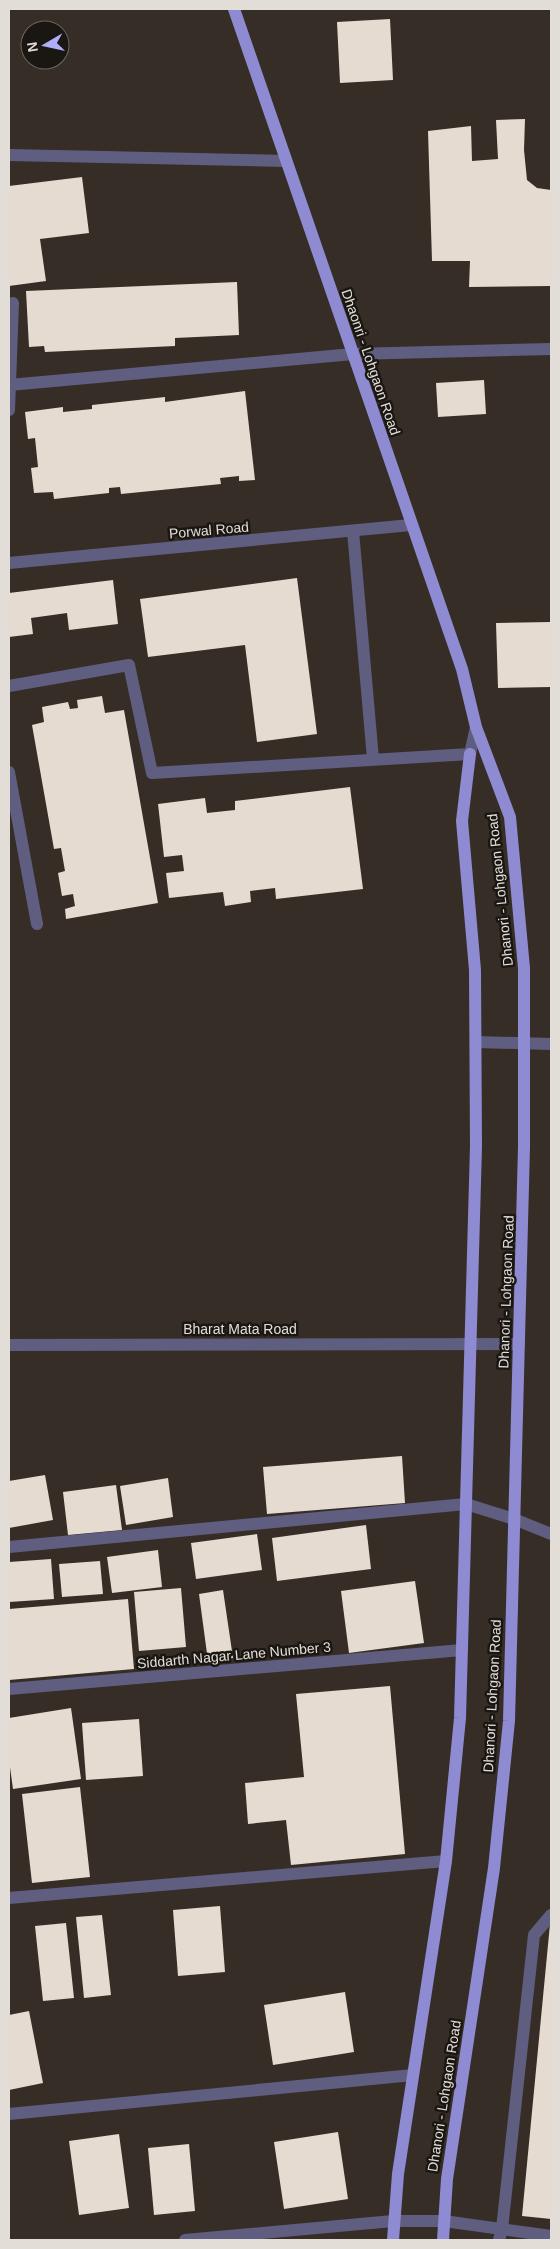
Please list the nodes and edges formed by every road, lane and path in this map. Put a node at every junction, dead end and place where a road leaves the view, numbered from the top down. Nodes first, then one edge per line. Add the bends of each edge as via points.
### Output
1 (234, 9) edge
2 (9, 155) edge
3 (286, 161) junction
4 (13, 303) dead end
5 (551, 349) edge
6 (353, 354) junction
7 (9, 385) edge
8 (9, 410) edge
9 (412, 525) junction
10 (353, 531) junction
11 (9, 563) edge
12 (9, 686) edge
13 (476, 727) junction
14 (470, 754) junction
15 (374, 759) junction
16 (9, 772) edge
17 (37, 924) dead end
18 (476, 1042) junction
19 (524, 1043) junction
20 (551, 1044) edge
21 (470, 1343) junction
22 (519, 1344) junction
23 (9, 1345) edge
24 (466, 1504) junction
25 (514, 1519) junction
26 (551, 1534) edge
27 (9, 1547) edge
28 (462, 1650) junction
29 (9, 1689) edge
30 (446, 1861) junction
31 (9, 1898) edge
32 (551, 1916) edge
33 (413, 2075) junction
34 (9, 2114) edge
35 (393, 2220) junction
36 (444, 2221) junction
37 (501, 2234) edge
38 (551, 2236) edge
39 (185, 2240) edge
40 (393, 2240) edge
41 (443, 2240) edge

1 - 3 main road, Dhaonri - Lohgaon Road
2 - 3 street
3 - 6 main road, Dhaonri - Lohgaon Road
4 - 7 street
5 - 6 street
6 - 7 street
6 - 9 main road, Dhaonri - Lohgaon Road
7 - 8 street
9 - 10 street, Porwal Road
9 - 13 main road, Dhaonri - Lohgaon Road via 462,669
10 - 11 street, Porwal Road
10 - 15 street
12 - 15 street via 129,665 152,773
13 - 14 street
13 - 19 main road, Dhanori - Lohgaon Road via 510,816 524,968
14 - 15 street
14 - 18 main road via 462,821 475,970
16 - 17 street
18 - 19 street
18 - 21 main road
19 - 20 street
19 - 22 main road, Dhanori - Lohgaon Road
21 - 22 street, Bharat Mata Road
21 - 23 street, Bharat Mata Road
21 - 24 main road
22 - 25 main road, Dhanori - Lohgaon Road
24 - 25 street
24 - 27 street
24 - 28 main road
25 - 26 street
25 - 36 main road, Dhanori - Lohgaon Road via 507,1741 494,1868 447,2180
28 - 29 street, Siddarth Nagar Lane Number 3
28 - 30 main road via 460,1718
30 - 31 street
30 - 33 main road
32 - 37 street via 534,1934
33 - 34 street
33 - 35 main road
35 - 36 street
35 - 39 street
35 - 40 main road
36 - 37 street
36 - 41 main road, Dhanori - Lohgaon Road
37 - 38 street

